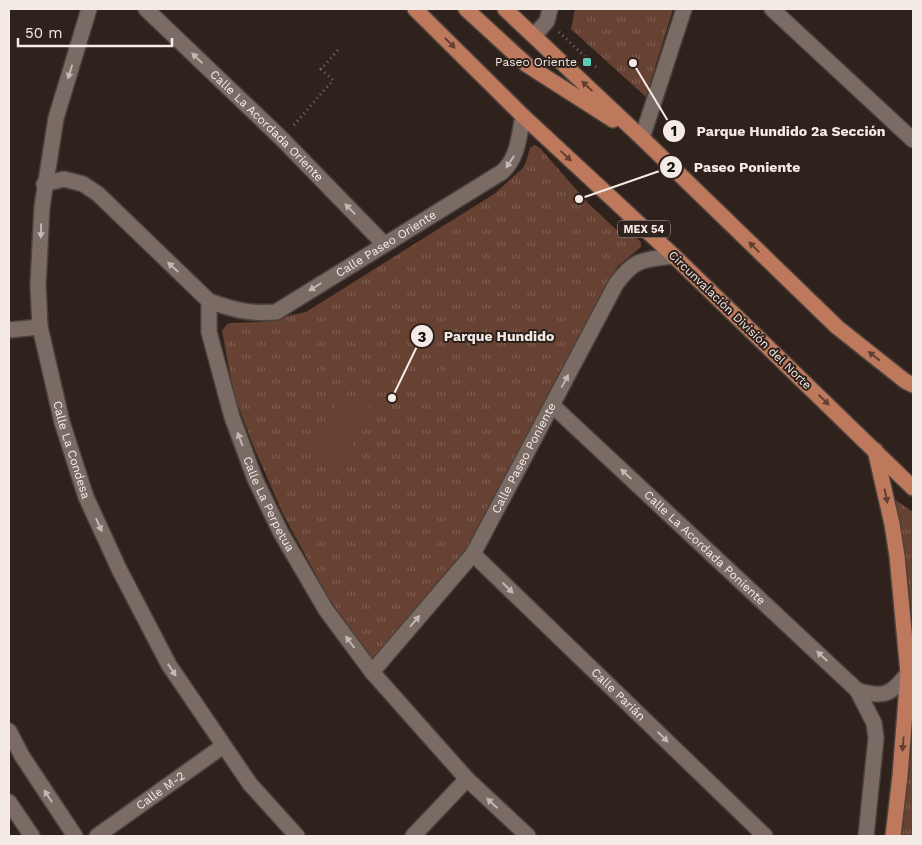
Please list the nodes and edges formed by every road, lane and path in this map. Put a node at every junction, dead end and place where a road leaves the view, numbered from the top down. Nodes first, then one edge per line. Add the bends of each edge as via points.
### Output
1 (89, 9) edge
2 (146, 9) edge
3 (415, 9) edge
4 (466, 9) edge
5 (505, 9) edge
6 (684, 9) edge
7 (772, 9) edge
8 (549, 15) edge
9 (534, 36) junction
10 (339, 49) dead end
11 (598, 70) dead end
12 (523, 116) junction
13 (642, 138) junction
14 (282, 139) junction
15 (913, 140) edge
16 (44, 184) junction
17 (384, 244) junction
18 (674, 256) junction
19 (209, 301) junction
20 (40, 326) junction
21 (9, 330) edge
22 (913, 385) edge
23 (552, 405) junction
24 (874, 448) junction
25 (913, 488) edge
26 (472, 554) junction
27 (372, 672) junction
28 (908, 673) junction
29 (857, 690) junction
30 (9, 731) edge
31 (223, 746) junction
32 (467, 779) junction
33 (9, 802) edge
34 (32, 836) edge
35 (75, 836) edge
36 (97, 836) edge
37 (297, 836) edge
38 (413, 836) edge
39 (528, 836) edge
40 (765, 836) edge
41 (866, 836) edge
42 (893, 836) edge

1 -> 16 street, Calle La Condesa via 56,118
14 -> 2 street, Calle La Acordada Oriente
3 -> 12 main road, Circunvalación División del Norte / MEX 54
4 - 13 main road via 527,65
5 - 9 main road
6 - 13 street
7 - 15 street
8 - 9 street
8 - 11 path
13 -> 9 main road
10 - 14 path via 321,69 333,80
12 -> 17 street, Calle Paseo Oriente via 510,165
12 -> 18 main road, Circunvalación División del Norte / MEX 54
22 -> 13 main road via 837,327
17 -> 14 street, Calle La Acordada Oriente
19 -> 16 street via 98,194 83,184 64,179
16 -> 20 street, Calle La Condesa via 38,285
17 -> 19 street, Calle Paseo Oriente via 276,312 235,310
23 -> 18 street, Calle Paseo Poniente via 616,284 627,270 647,260
18 -> 24 main road, Circunvalación División del Norte / MEX 54
27 -> 19 street, Calle La Perpetua via 326,610 281,533 255,479 232,417 212,341
20 - 21 street
20 -> 31 street, Calle La Condesa via 62,422 86,497 169,665
23 - 26 street, Calle Paseo Poniente
29 -> 23 street, Calle La Acordada Poniente
24 - 25 main road, Circunvalación División del Norte / MEX 54
24 -> 28 main road via 897,556
27 -> 26 street, Calle Paseo Poniente
26 -> 40 street, Calle Parián
27 - 32 street, Calle La Perpetua
28 - 29 street via 890,692 880,695
28 -> 42 main road
29 - 41 street via 874,723 876,738
35 -> 30 street
31 - 36 street, Calle M-2
31 - 37 street, Calle La Condesa via 250,784
32 - 38 street
39 -> 32 street, Calle La Perpetua
33 - 34 street

